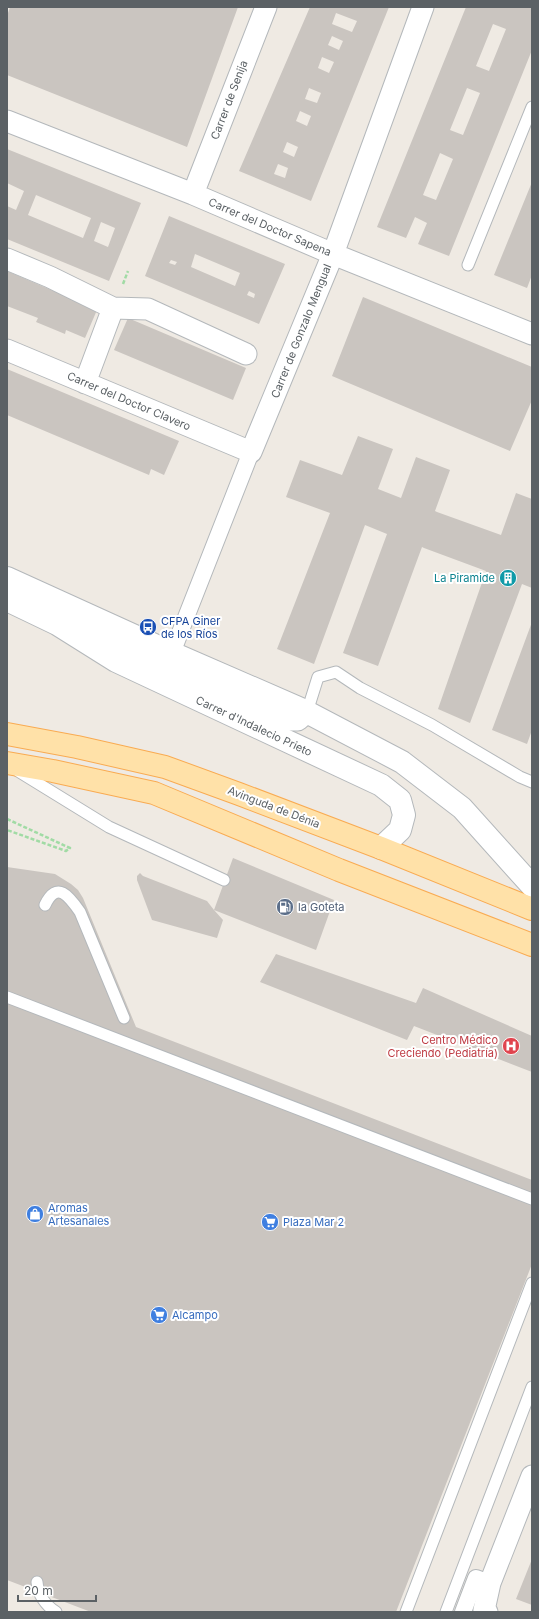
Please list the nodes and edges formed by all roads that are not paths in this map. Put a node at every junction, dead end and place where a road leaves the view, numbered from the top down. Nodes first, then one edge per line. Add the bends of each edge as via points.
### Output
1 (266, 7) edge
2 (423, 7) edge
3 (532, 107) edge
4 (7, 121) edge
5 (193, 194) junction
6 (333, 254) junction
7 (7, 259) edge
8 (468, 265) dead end
9 (113, 308) junction
10 (532, 334) edge
11 (7, 350) edge
12 (246, 354) dead end
13 (85, 383) junction
14 (251, 452) junction
15 (7, 578) edge
16 (7, 600) edge
17 (57, 624) junction
18 (172, 653) junction
19 (307, 712) junction
20 (7, 734) edge
21 (9, 766) edge
22 (532, 782) edge
23 (381, 848) junction
24 (224, 880) dead end
25 (532, 886) edge
26 (45, 905) dead end
27 (532, 909) edge
28 (532, 945) edge
29 (7, 997) edge
30 (124, 1018) dead end
31 (532, 1199) edge
32 (532, 1283) edge
33 (532, 1387) edge
34 (532, 1476) edge
35 (37, 1582) dead end
36 (490, 1583) junction
37 (485, 1611) edge
38 (56, 1612) edge
39 (406, 1612) edge
40 (446, 1612) edge
41 (463, 1612) edge

1 - 5 street, Carrer de Senija
2 - 6 street, Carrer de Gonzalo Mengual
3 - 8 lane
4 - 5 street, Carrer del Doctor Sapena
5 - 6 street, Carrer del Doctor Sapena
6 - 10 street, Carrer del Doctor Sapena
6 - 14 street, Carrer de Gonzalo Mengual
7 - 9 street
9 - 12 street via 148,309
9 - 13 street
11 - 13 street, Carrer del Doctor Clavero
13 - 14 street, Carrer del Doctor Clavero
14 - 18 street, Carrer de Gonzalo Mengual
15 - 18 street
16 - 17 street, Carrer d'Indalecio Prieto
17 - 19 street, Carrer d'Indalecio Prieto via 104,636 168,663 286,720 298,720
17 - 23 street, Carrer d'Indalecio Prieto via 116,661 381,785 400,800 404,815 400,830
18 - 19 street
19 - 22 lane via 318,677 336,672 520,778
19 - 25 street via 402,762 462,808
20 - 23 main road, Avinguda de Dénia via 165,767
21 - 24 lane via 109,827
21 - 28 main road via 53,771 154,793 339,870
23 - 27 main road, Avinguda de Dénia
26 - 30 lane via 48,898 58,892 64,892 76,905
29 - 31 lane
32 - 39 lane
33 - 40 lane
34 - 36 street
35 - 38 lane via 42,1597
36 - 37 street
36 - 41 street via 476,1578

